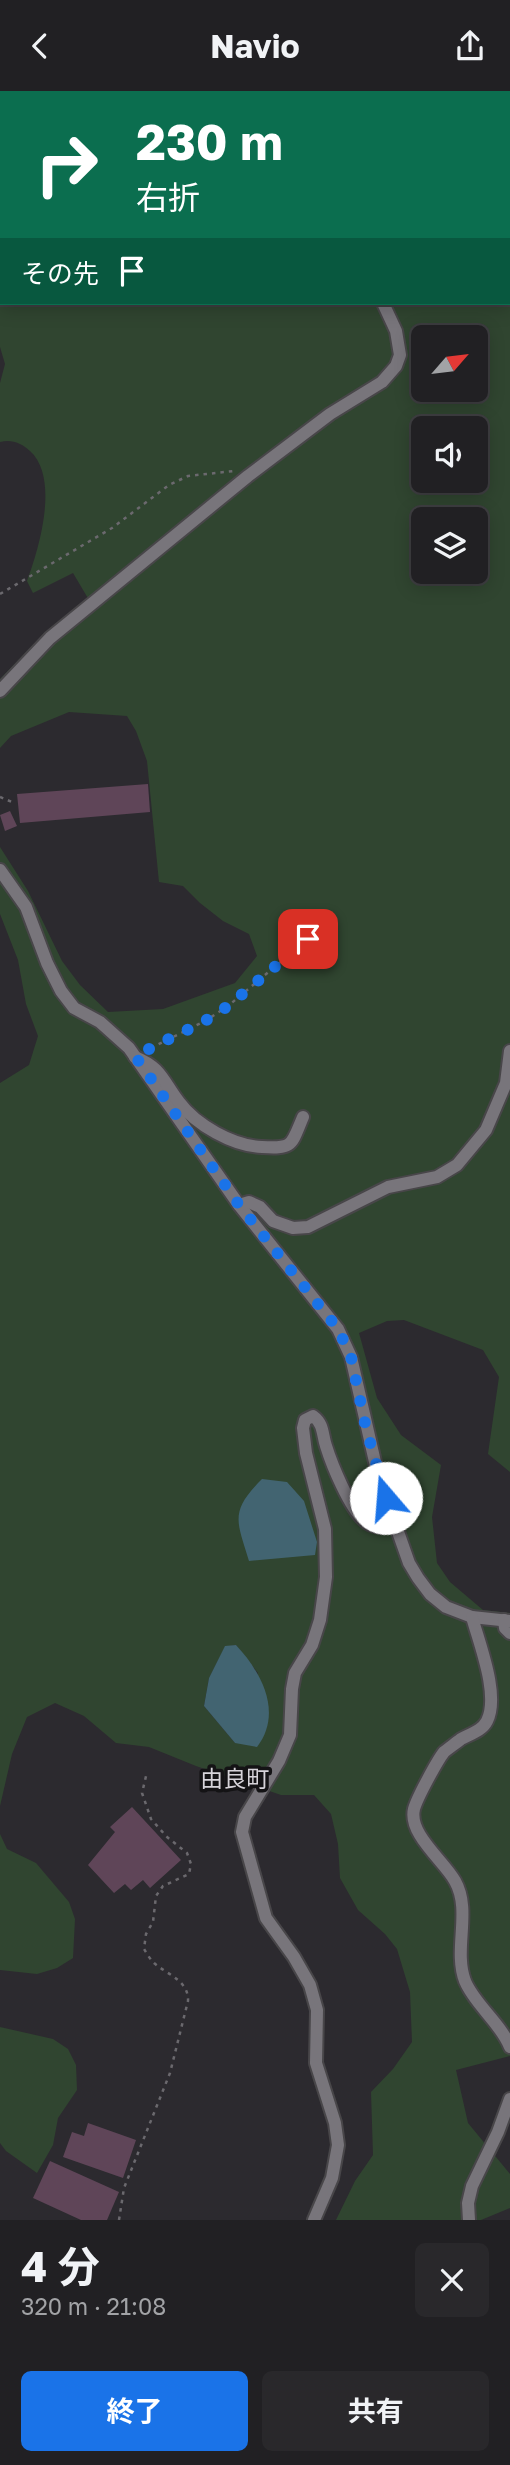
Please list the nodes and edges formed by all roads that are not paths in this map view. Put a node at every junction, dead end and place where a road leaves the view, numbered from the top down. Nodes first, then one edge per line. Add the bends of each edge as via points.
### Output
1 (384, 305) edge
2 (0, 691) edge
3 (0, 870) edge
4 (510, 1051) edge
5 (135, 1056) junction
6 (303, 1117) dead end
7 (239, 1205) junction
8 (395, 1525) junction
9 (472, 1617) junction
10 (507, 1620) edge
11 (510, 1633) edge
12 (510, 2047) edge
13 (510, 2099) edge
14 (314, 2220) edge
15 (469, 2220) edge

1 - 2 street via 396,331 400,355 382,383 330,414 248,477 50,638
3 - 5 street via 26,907 61,991 74,1008 100,1022
4 - 7 street via 506,1083 486,1130 457,1165 437,1177 388,1187 308,1227 293,1228 273,1221 249,1202
5 - 6 street via 150,1063 181,1105 234,1143 284,1148
5 - 7 street
7 - 8 street via 338,1329 351,1357 378,1475
8 - 9 street via 409,1563 430,1594 446,1607
8 - 14 street via 384,1528 365,1522 338,1476 319,1421 313,1416 305,1420 306,1453 325,1529 326,1577 320,1620 312,1645 295,1672 290,1735 245,1817 242,1832 265,1918 310,1985 317,2010 316,2063 338,2145 332,2178
9 - 10 street
9 - 12 street via 488,1668 491,1698 487,1721 444,1752 414,1810 415,1826 447,1869 462,1900 460,1958 465,1982
10 - 11 street via 505,1628
13 - 15 street via 472,2186

